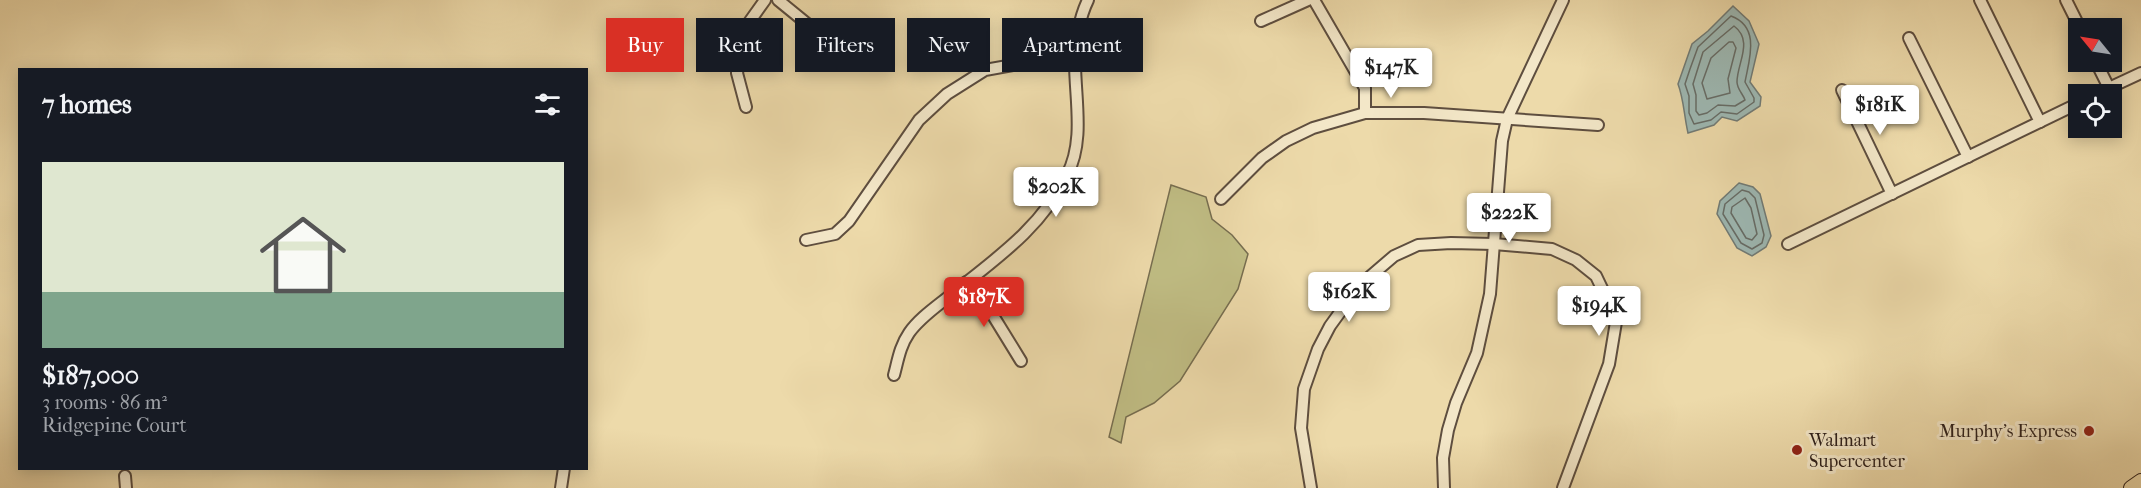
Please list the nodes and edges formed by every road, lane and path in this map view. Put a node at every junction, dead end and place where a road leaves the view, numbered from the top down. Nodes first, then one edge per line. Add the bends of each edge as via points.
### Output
1 (765, 0) edge
2 (778, 0) edge
3 (1088, 0) edge
4 (1308, 0) edge
5 (1314, 0) edge
6 (1563, 0) edge
7 (1980, 0) edge
8 (2066, 0) edge
9 (800, 18) edge
10 (1082, 18) edge
11 (2075, 18) edge
12 (1261, 21) dead end
13 (1909, 38) dead end
14 (1002, 67) edge
15 (1075, 72) edge
16 (2141, 73) edge
17 (2118, 84) edge
18 (1842, 90) dead end
19 (746, 107) dead end
20 (2068, 108) edge
21 (1365, 113) junction
22 (1507, 118) junction
23 (2040, 122) junction
24 (1598, 125) dead end
25 (1968, 157) junction
26 (1892, 194) junction
27 (1221, 199) dead end
28 (806, 240) dead end
29 (1494, 244) junction
30 (1788, 244) dead end
31 (966, 282) junction
32 (1021, 361) dead end
33 (894, 375) dead end
34 (564, 470) edge
35 (124, 476) dead end
36 (2141, 481) edge
37 (126, 488) edge
38 (561, 488) edge
39 (1311, 488) edge
40 (1444, 488) edge
41 (1563, 488) edge
42 (2130, 488) edge

1 - 19 street via 745,28 738,73
2 - 9 street
3 - 10 street
4 - 12 street
5 - 21 street via 1365,88
6 - 22 street
7 - 23 street
8 - 11 street
13 - 25 street
14 - 28 street via 985,70 947,94 919,120 849,221 835,234
15 - 31 street via 1076,151 1068,175 1024,236
16 - 17 street
18 - 26 street
20 - 23 street
21 - 22 street
21 - 27 street via 1313,128 1286,141 1262,158
22 - 24 street
22 - 29 street
23 - 25 street
25 - 26 street
26 - 30 street
29 - 39 street via 1418,245 1376,269 1352,295 1318,349 1304,389 1301,428
29 - 40 street via 1490,294 1477,353 1448,430 1443,458
29 - 41 street via 1552,249 1576,260 1596,276 1616,322 1609,364
31 - 32 street via 989,309
31 - 33 street via 910,331
34 - 38 street
35 - 37 street
36 - 42 main road

